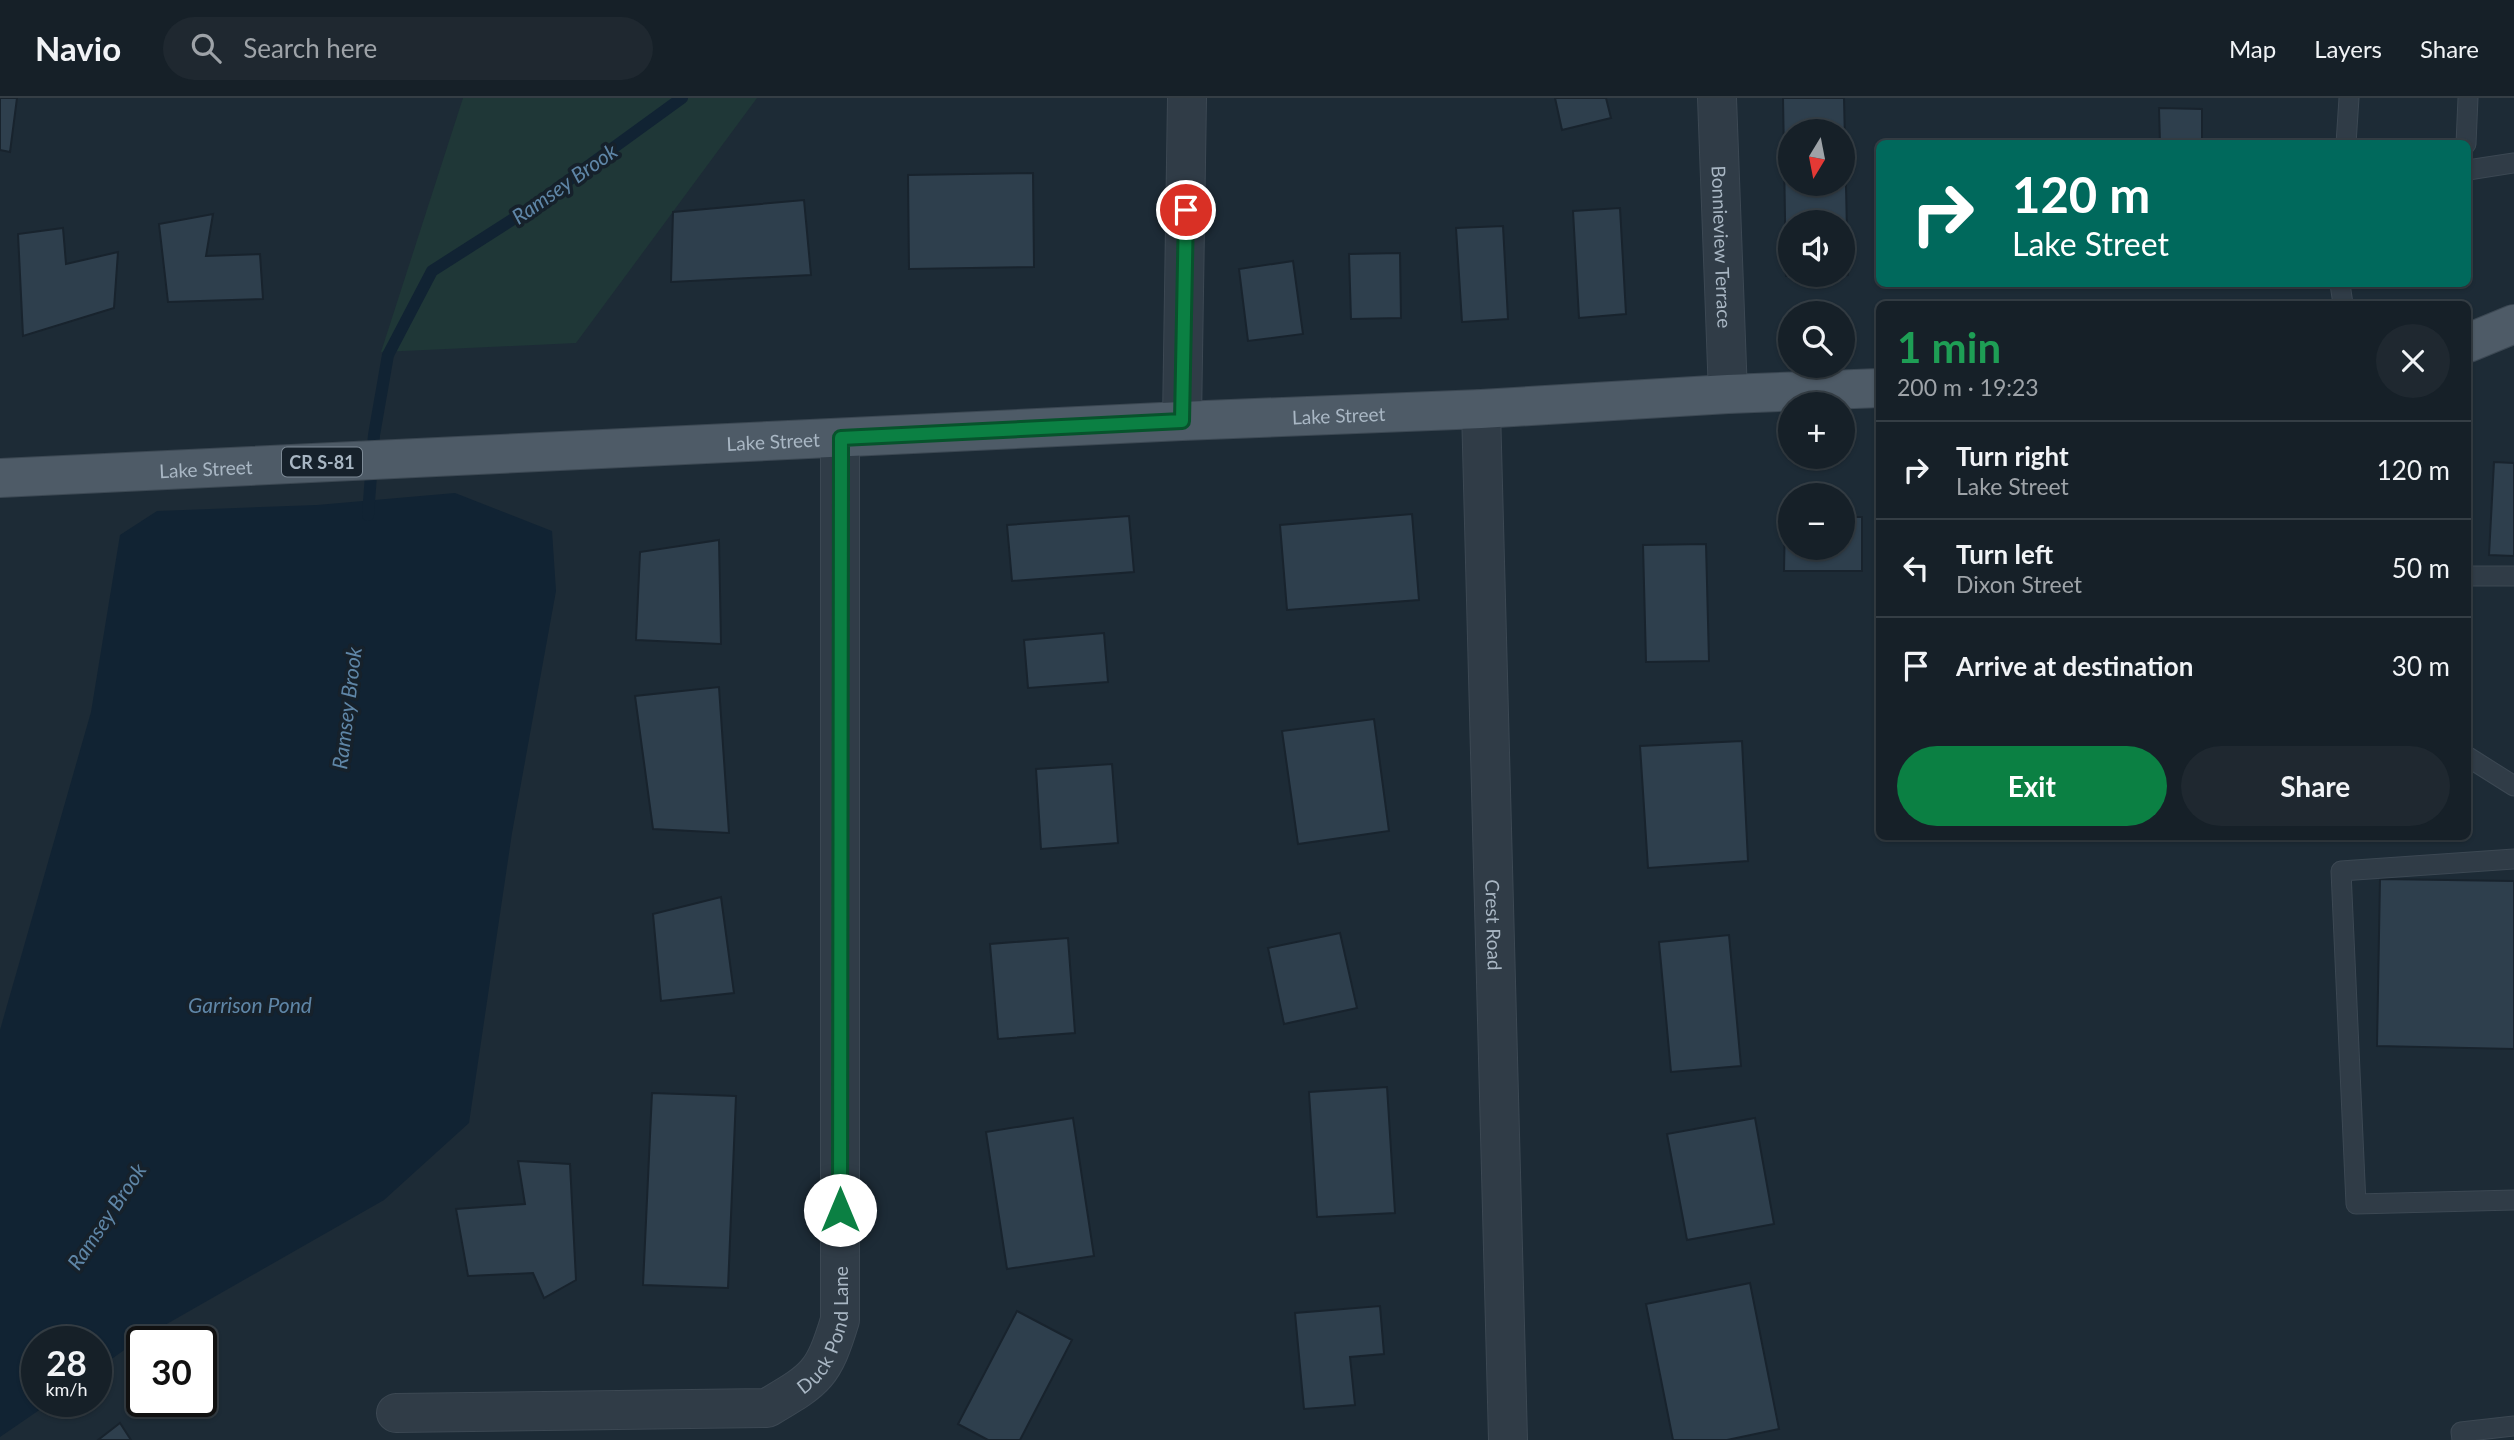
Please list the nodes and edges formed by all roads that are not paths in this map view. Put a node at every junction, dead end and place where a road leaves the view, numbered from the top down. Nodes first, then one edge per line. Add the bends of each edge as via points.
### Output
1 (1188, 98) edge
2 (1717, 98) edge
3 (2349, 98) edge
4 (2468, 98) edge
5 (2346, 140) edge
6 (2466, 140) edge
7 (2514, 163) edge
8 (2471, 170) edge
9 (2514, 324) edge
10 (2471, 341) edge
11 (2514, 354) edge
12 (2471, 357) edge
13 (1876, 388) edge
14 (1728, 394) junction
15 (1481, 409) junction
16 (1182, 421) junction
17 (841, 438) junction
18 (0, 478) edge
19 (2471, 576) edge
20 (2514, 576) edge
21 (2471, 759) edge
22 (2514, 786) edge
23 (2514, 859) edge
24 (2514, 1200) edge
25 (396, 1413) dead end
26 (2514, 1426) edge
27 (1508, 1440) edge
28 (2462, 1440) edge

1 - 16 street
2 - 14 street, Bonnieview Terrace
3 - 5 lane
4 - 6 lane
7 - 8 lane
9 - 10 main road
11 - 12 main road
13 - 14 main road, Lake Street / CR S-81
14 - 15 main road, Lake Street / CR S-81
15 - 16 main road, Lake Street / CR S-81
15 - 27 street, Crest Road
16 - 17 main road, Lake Street / CR S-81
17 - 18 main road, Lake Street / CR S-81
17 - 25 street, Duck Pond Lane via 840,1320 829,1357 809,1383 767,1408
19 - 20 lane
21 - 22 lane
23 - 24 lane via 2341,871 2356,1204
26 - 28 lane via 2461,1432

